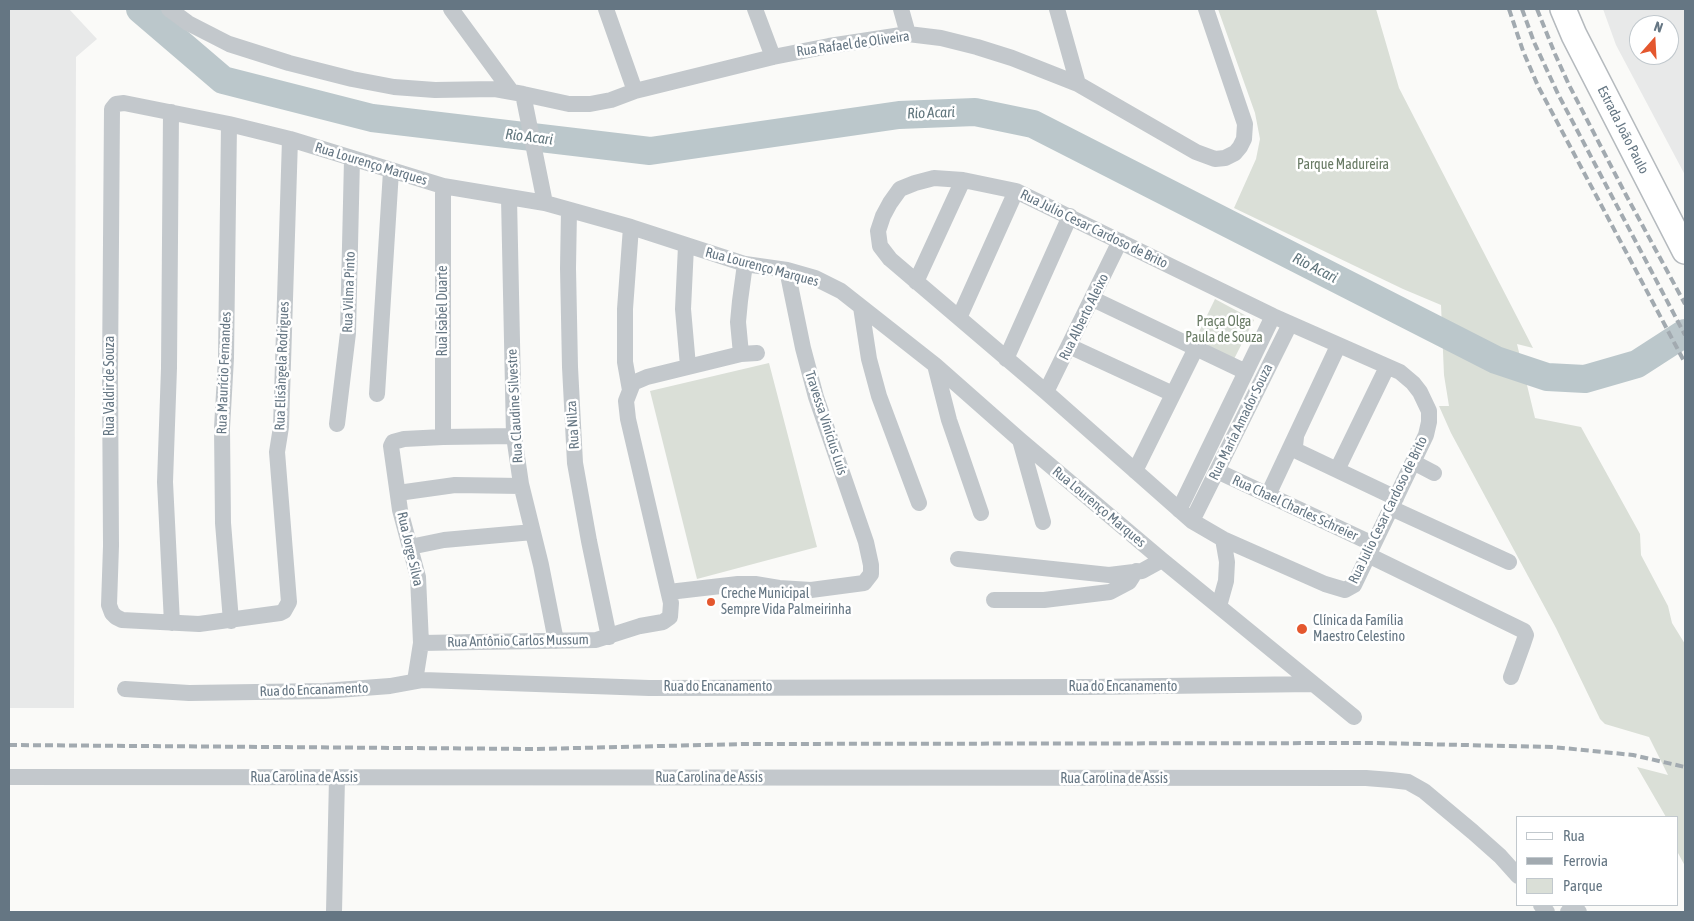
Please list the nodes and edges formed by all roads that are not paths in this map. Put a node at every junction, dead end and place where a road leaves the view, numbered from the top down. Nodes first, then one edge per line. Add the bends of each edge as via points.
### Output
1 (169, 9) edge
2 (452, 9) edge
3 (606, 9) edge
4 (755, 9) edge
5 (901, 9) edge
6 (1057, 9) edge
7 (1206, 9) edge
8 (1563, 9) edge
9 (908, 34) junction
10 (773, 57) junction
11 (1078, 84) junction
12 (634, 91) junction
13 (517, 92) junction
14 (124, 103) joint
15 (171, 112) junction
16 (229, 124) junction
17 (290, 139) junction
18 (352, 159) junction
19 (391, 171) junction
20 (964, 180) junction
21 (443, 186) junction
22 (1016, 192) junction
23 (509, 198) junction
24 (545, 203) junction
25 (569, 210) junction
26 (1070, 216) junction
27 (631, 228) junction
28 (1120, 241) junction
29 (686, 246) junction
30 (1685, 251) edge
31 (745, 264) junction
32 (787, 270) junction
33 (916, 282) junction
34 (1093, 299) junction
35 (861, 307) junction
36 (1273, 316) junction
37 (959, 318) junction
38 (1290, 324) junction
39 (1069, 346) junction
40 (1338, 346) junction
41 (1196, 348) junction
42 (757, 353) dead end
43 (741, 354) junction
44 (1006, 359) junction
45 (935, 365) junction
46 (688, 366) junction
47 (1387, 367) junction
48 (1246, 372) junction
49 (630, 390) junction
50 (1046, 392) junction
51 (377, 394) dead end
52 (1173, 394) junction
53 (337, 424) dead end
54 (443, 436) junction
55 (514, 436) junction
56 (1020, 440) junction
57 (1296, 440) junction
58 (1413, 462) junction
59 (1338, 470) junction
60 (1135, 471) junction
61 (1217, 471) junction
62 (1434, 472) dead end
63 (521, 486) junction
64 (398, 493) junction
65 (1268, 495) junction
66 (919, 502) dead end
67 (1394, 503) junction
68 (1179, 510) junction
69 (981, 513) dead end
70 (1192, 521) junction
71 (1043, 522) dead end
72 (533, 532) junction
73 (1223, 539) junction
74 (410, 547) junction
75 (1371, 549) junction
76 (958, 559) dead end
77 (1162, 560) junction
78 (1509, 562) dead end
79 (1136, 571) junction
80 (669, 592) junction
81 (289, 593) joint
82 (994, 600) dead end
83 (1219, 606) junction
84 (231, 621) junction
85 (172, 623) junction
86 (610, 637) junction
87 (556, 641) junction
88 (421, 643) junction
89 (1511, 676) dead end
90 (415, 681) junction
91 (1313, 684) junction
92 (125, 689) dead end
93 (1354, 718) dead end
94 (9, 777) edge
95 (338, 778) junction
96 (1516, 874) edge
97 (334, 912) edge
98 (1568, 912) edge
99 (1579, 912) edge

1 - 13 street, Rua Rafael de Oliveira via 188,23 229,44 352,79 394,87
2 - 13 street
3 - 12 street
4 - 10 street
5 - 9 street
6 - 11 street
7 - 11 street, Rua Rafael de Oliveira via 1246,124 1244,139 1234,153 1225,158 1208,157
8 - 30 main road, Estrada João Paulo
9 - 10 street, Rua Rafael de Oliveira
9 - 11 street, Rua Rafael de Oliveira via 978,47
10 - 12 street, Rua Rafael de Oliveira
12 - 13 street, Rua Rafael de Oliveira via 590,104 569,104
13 - 24 street via 525,111
14 - 15 street, Rua Lourenço Marques
14 - 85 street, Rua Valdir de Souza via 116,104 112,109 109,605 112,613 122,620
15 - 16 street, Rua Lourenço Marques
15 - 85 street via 165,482
16 - 17 street, Rua Lourenço Marques
16 - 84 street, Rua Maurício Fernandes via 222,434 223,523
17 - 18 street, Rua Lourenço Marques
17 - 81 street, Rua Elisângela Rodrigues via 281,427 277,452
18 - 19 street, Rua Lourenço Marques
18 - 53 street, Rua Vilma Pinto via 348,333
19 - 21 street, Rua Lourenço Marques
19 - 51 street
20 - 22 street, Rua Julio Cesar Cardoso de Brito
20 - 33 street
20 - 33 street, Rua Julio Cesar Cardoso de Brito via 934,178 900,189 883,216 878,231 880,246
21 - 23 street, Rua Lourenço Marques
21 - 54 street, Rua Isabel Duarte
22 - 26 street, Rua Julio Cesar Cardoso de Brito
22 - 37 street
23 - 24 street, Rua Lourenço Marques
23 - 55 street, Rua Claudine Silvestre
24 - 25 street, Rua Lourenço Marques
25 - 27 street, Rua Lourenço Marques
25 - 86 street, Rua Nilza via 571,405 575,464
26 - 28 street, Rua Julio Cesar Cardoso de Brito
26 - 44 street
27 - 29 street, Rua Lourenço Marques
27 - 49 street via 625,309 625,362
28 - 34 street, Rua Alberto Aleixo
28 - 36 street, Rua Julio Cesar Cardoso de Brito
29 - 31 street, Rua Lourenço Marques
29 - 46 street via 683,309
31 - 32 street, Rua Lourenço Marques
31 - 43 street via 738,322
32 - 35 street, Rua Lourenço Marques via 815,278 841,291
32 - 80 street, Travessa Vinícius Luís via 816,397 866,542 871,574 864,583 812,590 738,584
33 - 37 street, Rua Julio Cesar Cardoso de Brito
34 - 39 street, Rua Alberto Aleixo
34 - 41 street
35 - 45 street, Rua Lourenço Marques
35 - 66 street via 879,396
36 - 38 street, Rua Julio Cesar Cardoso de Brito
36 - 48 street, Rua Maria Amador Souza
37 - 44 street, Rua Julio Cesar Cardoso de Brito
38 - 40 street, Rua Julio Cesar Cardoso de Brito
38 - 61 street, Rua Maria Amador Souza
39 - 50 street, Rua Alberto Aleixo
39 - 52 street
40 - 47 street, Rua Julio Cesar Cardoso de Brito
40 - 57 street
41 - 48 street
41 - 52 street
42 - 43 street
43 - 46 street
44 - 50 street, Rua Julio Cesar Cardoso de Brito
45 - 56 street, Rua Lourenço Marques
45 - 69 street via 949,420
46 - 49 street via 638,380
47 - 58 street, Rua Julio Cesar Cardoso de Brito via 1400,372 1413,383 1429,411 1426,435
47 - 59 street
48 - 68 street, Rua Maria Amador Souza
49 - 80 street via 626,401 628,420
50 - 60 street, Rua Julio Cesar Cardoso de Brito
52 - 60 street
54 - 55 street
54 - 64 street, Rua Jorge Silva via 394,442 391,446
55 - 63 street, Rua Claudine Silvestre
56 - 71 street
56 - 77 street, Rua Lourenço Marques
57 - 59 street via 1297,451
57 - 65 street
58 - 62 street
58 - 67 street, Rua Julio Cesar Cardoso de Brito
59 - 67 street
60 - 68 street, Rua Julio Cesar Cardoso de Brito
61 - 65 street, Rua Chael Charles Schreier
61 - 70 street, Rua Maria Amador Souza
63 - 64 street via 455,485
63 - 72 street, Rua Claudine Silvestre
64 - 74 street, Rua Jorge Silva
65 - 75 street, Rua Chael Charles Schreier
67 - 75 street, Rua Julio Cesar Cardoso de Brito
67 - 78 street
68 - 70 street, Rua Julio Cesar Cardoso de Brito
70 - 73 street, Rua Julio Cesar Cardoso de Brito
72 - 74 street via 444,540
72 - 87 street, Rua Claudine Silvestre
73 - 75 street, Rua Julio Cesar Cardoso de Brito via 1325,584 1346,590 1354,585
73 - 83 street via 1226,581
74 - 88 street, Rua Jorge Silva via 418,577
75 - 89 street, Rua Chael Charles Schreier via 1524,631 1524,644
76 - 79 street via 1110,575
77 - 79 street
77 - 83 street, Rua Lourenço Marques
79 - 82 street via 1129,582 1110,592 1044,600
80 - 86 street, Rua Antônio Carlos Mussum via 670,617 663,622
81 - 84 street, Rua Valdir de Souza via 287,607 280,614
83 - 91 street, Rua Lourenço Marques
84 - 85 street, Rua Valdir de Souza
86 - 87 street, Rua Antônio Carlos Mussum
87 - 88 street, Rua Antônio Carlos Mussum
88 - 90 street, Rua Jorge Silva
90 - 91 street, Rua do Encanamento via 466,680 649,688
90 - 92 street, Rua do Encanamento via 324,691 189,693
91 - 93 street, Rua Lourenço Marques
94 - 95 street, Rua Carolina de Assis
95 - 96 street, Rua Carolina de Assis via 1366,778 1408,782 1424,791 1500,856
95 - 97 street
98 - 99 street via 1574,906

